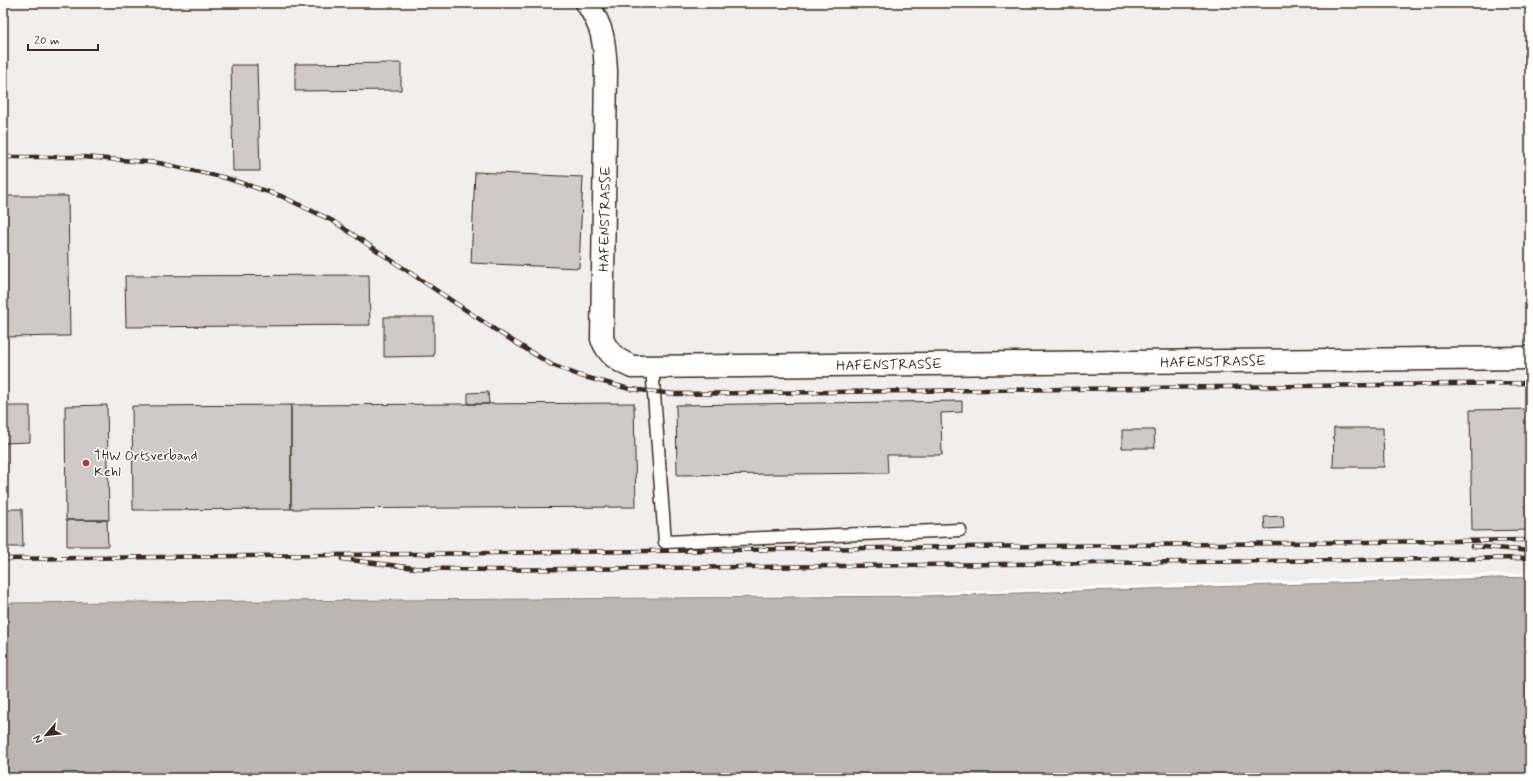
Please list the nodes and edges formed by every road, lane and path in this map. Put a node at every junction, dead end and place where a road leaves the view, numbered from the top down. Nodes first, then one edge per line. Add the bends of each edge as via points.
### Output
1 (586, 3) edge
2 (1530, 358) edge
3 (652, 367) junction
4 (960, 530) dead end

1 - 3 street, HAFENSTRASSE via 604,36 606,71 602,339 607,351 616,360 632,367
2 - 3 street, HAFENSTRASSE
3 - 4 lane via 665,542

